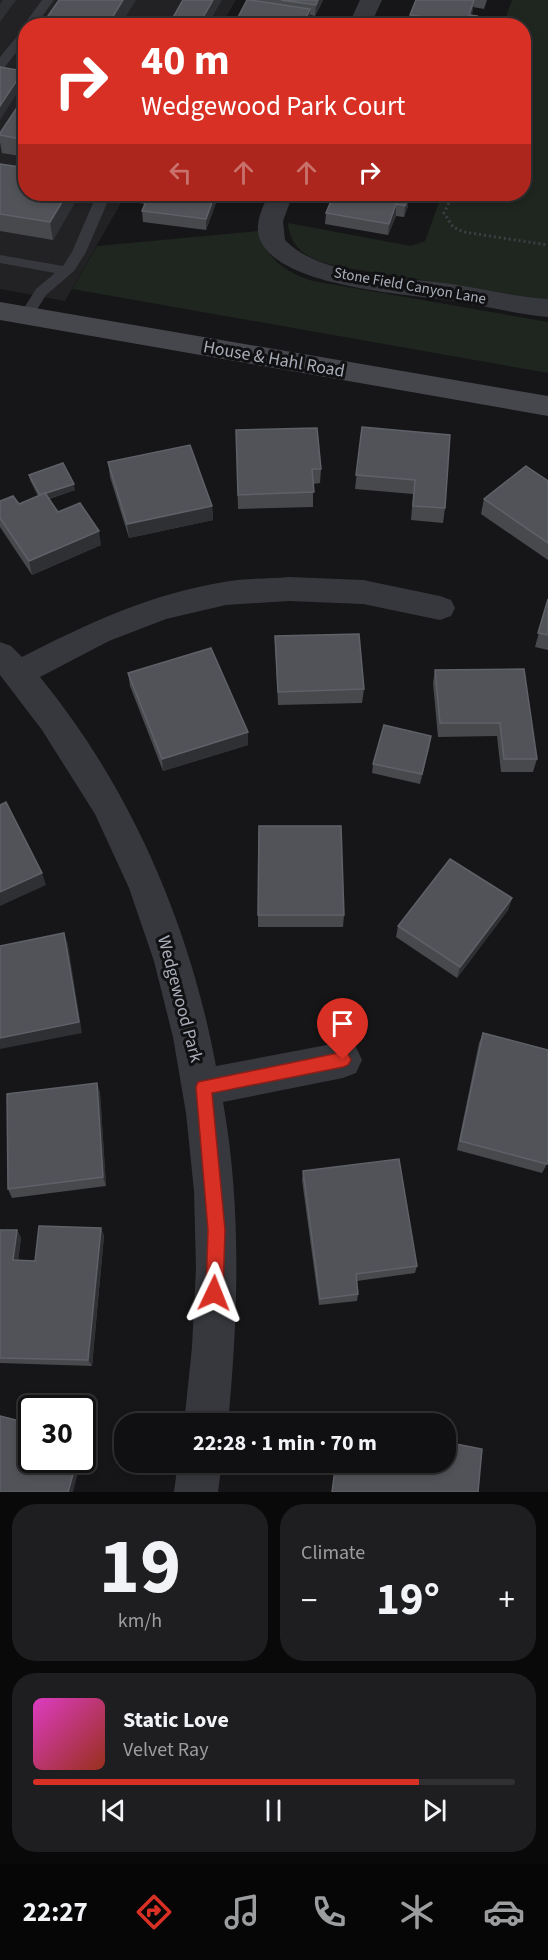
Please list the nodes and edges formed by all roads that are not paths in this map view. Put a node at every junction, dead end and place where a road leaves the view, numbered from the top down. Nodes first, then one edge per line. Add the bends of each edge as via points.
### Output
1 (48, 0) edge
2 (371, 0) edge
3 (35, 18) edge
4 (363, 18) edge
5 (18, 45) edge
6 (3, 70) edge
7 (101, 201) edge
8 (278, 201) edge
9 (0, 259) edge
10 (67, 271) junction
11 (548, 308) edge
12 (0, 311) edge
13 (26, 316) junction
14 (548, 406) edge
15 (440, 608) dead end
16 (10, 664) edge
17 (343, 1060) dead end
18 (204, 1087) junction
19 (207, 1413) edge
20 (199, 1473) edge
21 (196, 1492) edge

1 - 3 lane
2 - 4 street
5 - 6 lane
7 - 10 lane
8 - 11 street, Stone Field Canyon Lane via 271,214 269,234 278,248 302,263 339,276
9 - 10 lane
10 - 13 lane via 41,292
12 - 13 street, House & Hahl Road
13 - 14 street, House & Hahl Road
15 - 16 street via 363,592 289,589 226,593 161,608
16 - 18 street, Wedgewood Park via 72,748 114,816 149,893 176,977
17 - 18 street
18 - 19 street, Wedgewood Park via 216,1230
20 - 21 street

